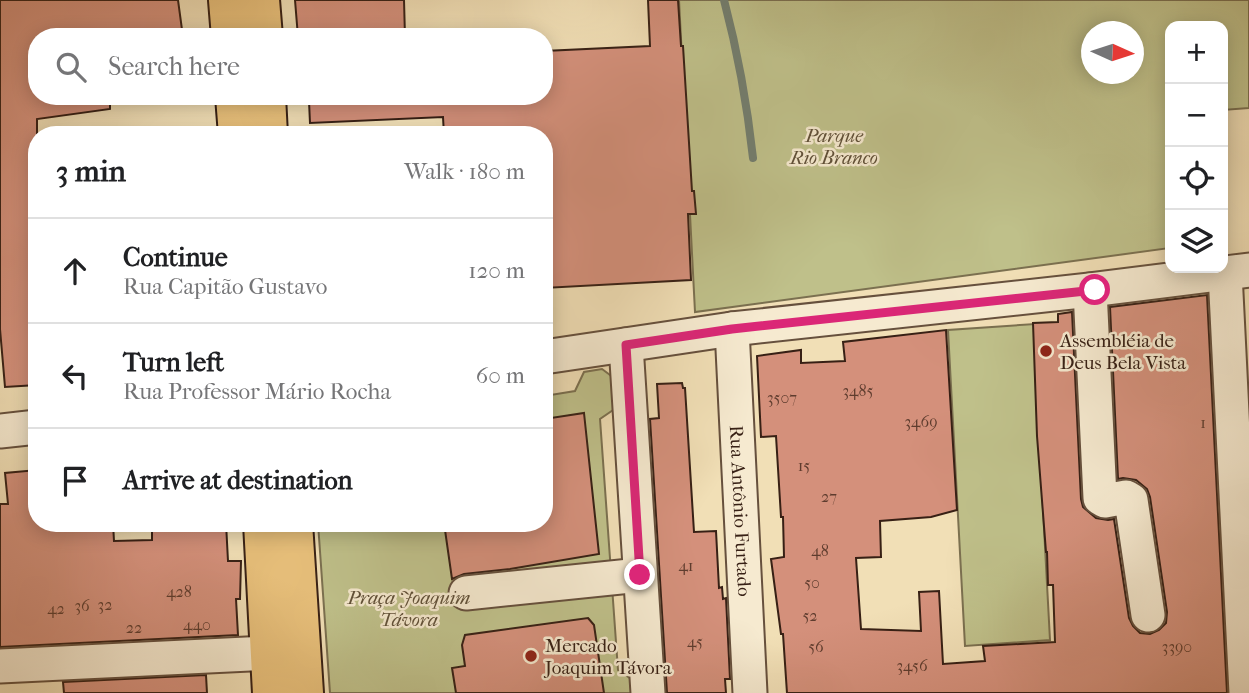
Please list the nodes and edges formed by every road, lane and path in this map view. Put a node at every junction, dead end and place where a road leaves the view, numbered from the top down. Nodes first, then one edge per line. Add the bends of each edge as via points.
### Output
1 (229, 0) edge
2 (260, 0) edge
3 (231, 28) edge
4 (262, 28) edge
5 (236, 105) edge
6 (266, 105) edge
7 (237, 126) edge
8 (268, 126) edge
9 (1237, 272) edge
10 (1090, 290) junction
11 (732, 329) junction
12 (626, 345) junction
13 (553, 357) edge
14 (28, 428) edge
15 (0, 431) edge
16 (263, 532) edge
17 (294, 532) edge
18 (640, 575) junction
19 (466, 593) dead end
20 (1148, 615) dead end
21 (270, 653) junction
22 (0, 666) edge
23 (272, 693) edge
24 (303, 693) edge
25 (648, 693) edge
26 (750, 693) edge
27 (1246, 693) edge

1 - 3 main road
2 - 4 main road
5 - 7 main road
6 - 8 main road
9 - 10 street
9 - 27 street
10 - 11 street
10 - 20 street via 1100,498 1131,500
11 - 12 street
11 - 26 street, Rua Antônio Furtado
12 - 13 street
12 - 18 street
14 - 15 street
16 - 21 main road
17 - 24 main road
18 - 19 street
18 - 25 street
21 - 22 street
21 - 23 main road

